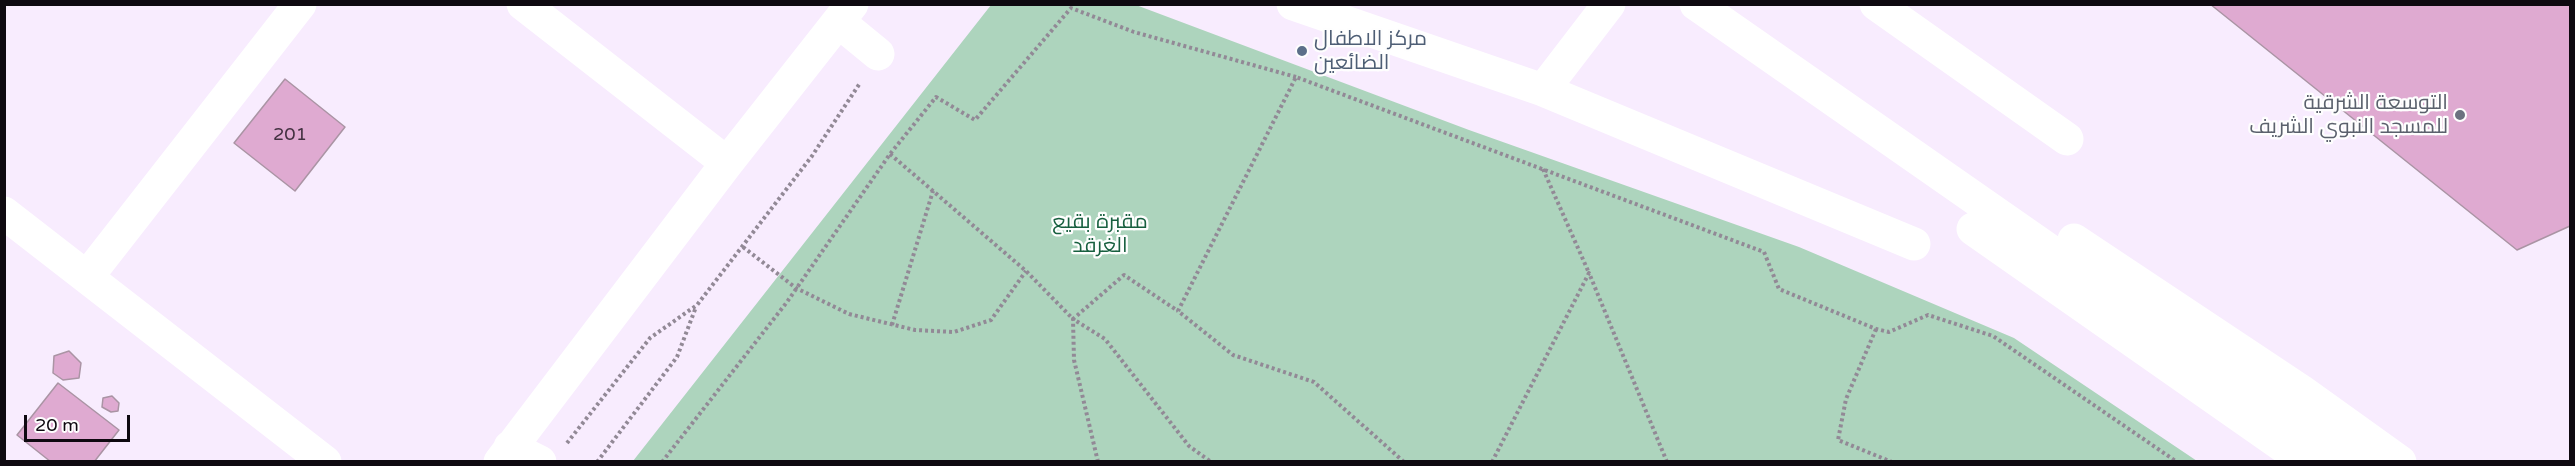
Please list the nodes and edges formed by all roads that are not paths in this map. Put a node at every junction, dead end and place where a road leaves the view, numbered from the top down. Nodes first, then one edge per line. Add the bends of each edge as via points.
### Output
1 (300, 4) edge
2 (523, 4) edge
3 (1293, 4) edge
4 (1609, 4) edge
5 (1696, 4) edge
6 (1876, 4) edge
7 (846, 13) edge
8 (879, 54) road end
9 (1543, 90) junction
10 (2067, 139) dead end
11 (727, 163) junction
12 (1995, 188) dead end
13 (4, 213) edge
14 (1973, 229) dead end
15 (1914, 244) dead end
16 (87, 277) junction
17 (505, 454) edge
18 (550, 459) edge
19 (324, 462) edge
20 (2306, 462) edge
21 (2353, 462) edge
22 (2400, 462) edge

1 - 16 street
2 - 11 street
3 - 9 street
4 - 9 street
5 - 21 street
6 - 10 street
7 - 8 street
7 - 11 street
9 - 15 street
11 - 17 street
12 - 22 street via 2301,391
13 - 16 street
14 - 20 street
16 - 19 street
17 - 18 street

